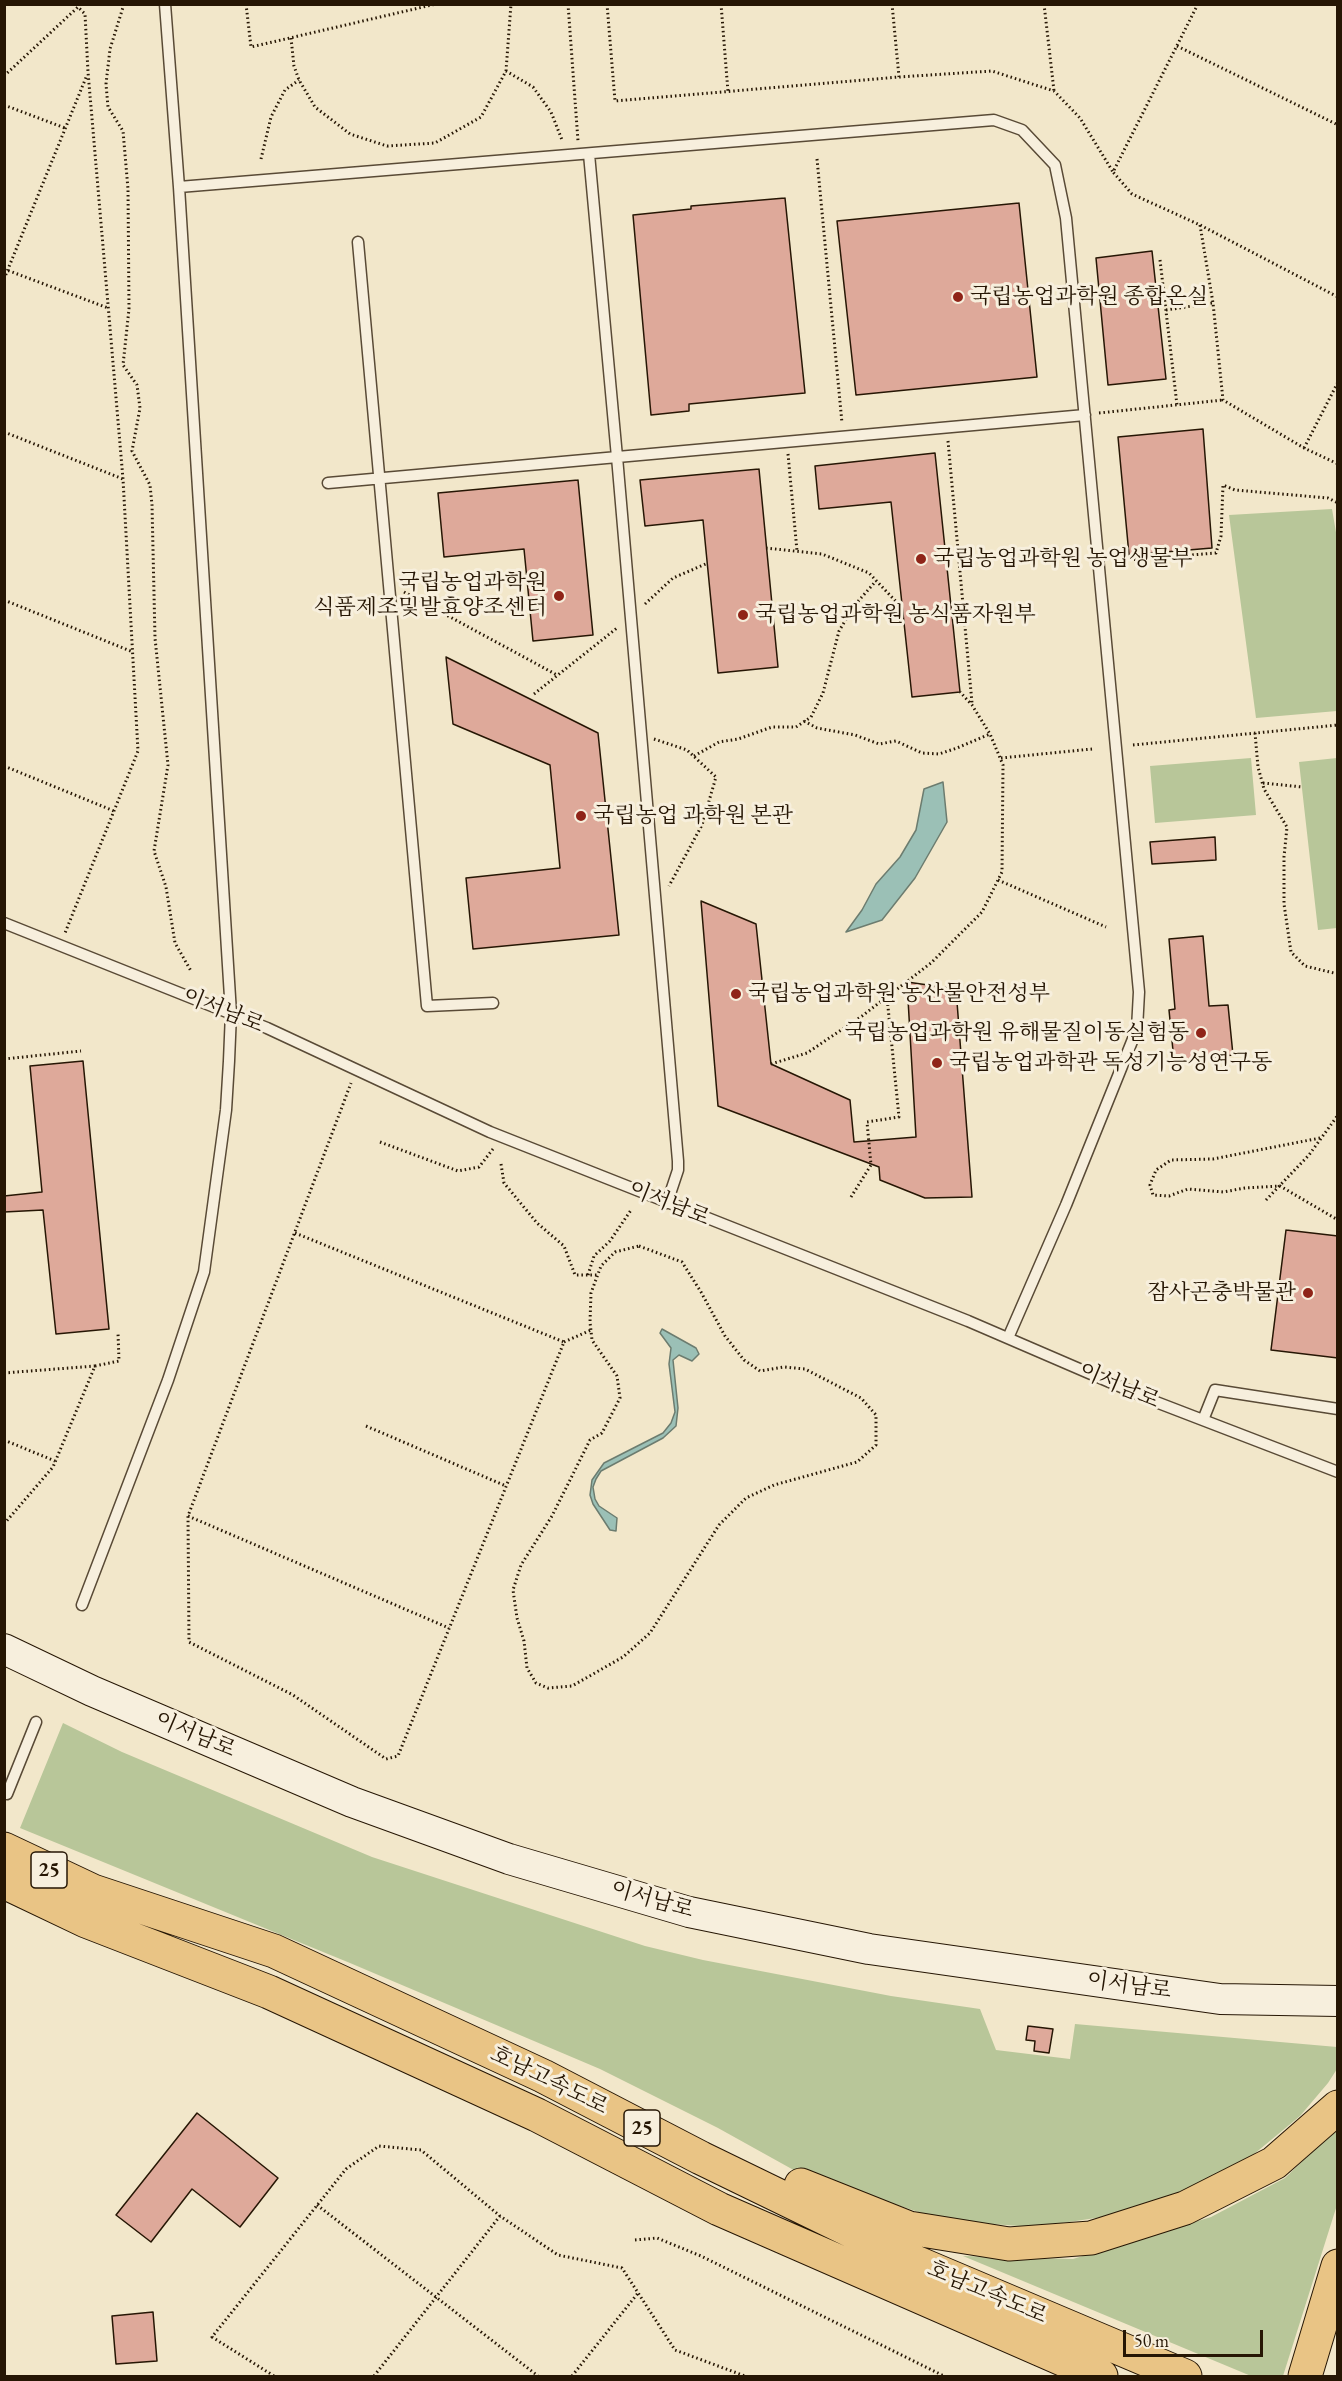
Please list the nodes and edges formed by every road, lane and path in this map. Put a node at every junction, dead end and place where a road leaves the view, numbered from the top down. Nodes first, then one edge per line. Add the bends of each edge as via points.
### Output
1 (124, 4) edge
2 (165, 4) edge
3 (246, 4) edge
4 (436, 4) edge
5 (511, 4) edge
6 (568, 4) edge
7 (607, 4) edge
8 (721, 4) edge
9 (892, 4) edge
10 (1044, 4) edge
11 (1198, 4) edge
12 (291, 38) junction
13 (1177, 46) junction
14 (506, 71) junction
15 (88, 72) junction
16 (4, 76) edge
17 (898, 77) junction
18 (299, 80) junction
19 (1054, 91) junction
20 (728, 92) junction
21 (4, 105) edge
22 (1338, 125) edge
23 (65, 128) junction
24 (562, 140) dead end
25 (584, 154) junction
26 (261, 159) dead end
27 (817, 159) dead end
28 (1113, 172) junction
29 (179, 187) junction
30 (1200, 225) junction
31 (358, 242) dead end
32 (1160, 260) dead end
33 (6, 269) edge
34 (4, 279) edge
35 (1338, 297) edge
36 (1213, 303) junction
37 (108, 308) junction
38 (1166, 310) junction
39 (1338, 382) edge
40 (1223, 400) junction
41 (1177, 405) junction
42 (1085, 414) junction
43 (947, 427) junction
44 (4, 432) edge
45 (843, 436) junction
46 (787, 441) junction
47 (1304, 448) junction
48 (617, 457) junction
49 (1338, 464) edge
50 (379, 478) junction
51 (123, 479) junction
52 (328, 483) dead end
53 (1338, 502) edge
54 (766, 548) dead end
55 (797, 551) junction
56 (1116, 561) dead end
57 (708, 563) dead end
58 (876, 580) junction
59 (389, 584) junction
60 (4, 600) edge
61 (903, 609) dead end
62 (631, 617) junction
63 (133, 652) junction
64 (557, 675) junction
65 (960, 692) dead end
66 (534, 694) dead end
67 (972, 705) junction
68 (804, 721) junction
69 (1338, 725) edge
70 (1255, 733) junction
71 (990, 734) junction
72 (641, 735) junction
73 (1133, 745) dead end
74 (1092, 749) dead end
75 (694, 756) junction
76 (1001, 758) junction
77 (4, 766) edge
78 (1263, 783) junction
79 (1302, 787) dead end
80 (114, 811) junction
81 (998, 880) junction
82 (656, 909) junction
83 (4, 923) edge
84 (1107, 927) dead end
85 (60, 945) junction
86 (190, 971) dead end
87 (1338, 974) edge
88 (887, 997) junction
89 (494, 1003) dead end
90 (231, 1013) junction
91 (81, 1052) dead end
92 (4, 1059) edge
93 (771, 1064) dead end
94 (356, 1070) junction
95 (1338, 1115) edge
96 (501, 1137) junction
97 (1320, 1138) junction
98 (380, 1142) dead end
99 (501, 1164) dead end
100 (1280, 1186) junction
101 (852, 1197) dead end
102 (1266, 1200) dead end
103 (667, 1203) junction
104 (630, 1210) dead end
105 (1338, 1220) edge
106 (295, 1233) junction
107 (588, 1275) junction
108 (598, 1275) junction
109 (591, 1330) junction
110 (118, 1333) dead end
111 (1008, 1338) junction
112 (564, 1342) junction
113 (95, 1366) junction
114 (4, 1373) edge
115 (1338, 1409) edge
116 (1203, 1420) junction
117 (366, 1425) dead end
118 (4, 1440) edge
119 (55, 1461) junction
120 (1338, 1472) edge
121 (507, 1486) junction
122 (188, 1516) junction
123 (4, 1524) edge
124 (82, 1605) dead end
125 (449, 1628) junction
126 (4, 1649) edge
127 (36, 1722) dead end
128 (7, 1794) dead end
129 (4, 1850) edge
130 (4, 1882) edge
131 (1338, 2001) edge
132 (1338, 2107) edge
133 (701, 2158) junction
134 (317, 2205) junction
135 (500, 2216) junction
136 (635, 2240) dead end
137 (1338, 2266) edge
138 (638, 2293) junction
139 (436, 2297) junction
140 (1329, 2329) edge
141 (274, 2376) edge
142 (374, 2376) edge
143 (538, 2376) edge
144 (572, 2376) edge
145 (746, 2376) edge
146 (944, 2376) edge
147 (1101, 2376) edge
148 (1185, 2376) edge
149 (1305, 2376) edge
150 (1327, 2376) edge

1 - 86 path via 110,49 105,84 108,107 123,131 128,189 129,309 123,365 137,385 140,408 132,451 150,485 152,506 155,638 168,765 154,851 166,887 175,943
2 - 29 lane
3 - 12 path via 251,47
4 - 12 path
5 - 14 path
6 - 25 path
7 - 20 path via 615,101
8 - 20 path
9 - 17 path
10 - 19 path
11 - 13 path
12 - 18 path
13 - 22 path
13 - 28 path
14 - 18 path via 481,117 435,143 387,146 350,134 315,107
14 - 24 path via 532,87 551,112
15 - 16 path via 86,14 78,7
15 - 23 path
15 - 37 path
17 - 19 path via 992,71
17 - 20 path
18 - 26 path via 285,90 271,117
19 - 28 path via 1080,118
21 - 23 path
23 - 33 path
25 - 29 lane
25 - 42 lane via 994,120 1022,130 1055,165 1066,218
25 - 48 lane
27 - 45 path
28 - 30 path via 1132,194
29 - 90 lane
30 - 35 path
30 - 36 path
31 - 50 lane
32 - 38 path
33 - 34 path
33 - 37 path
36 - 38 path
36 - 40 path
37 - 51 path
38 - 41 path
39 - 47 path
40 - 41 path
40 - 47 path
41 - 42 path
42 - 43 lane
42 - 111 lane via 1139,992 1137,1029
43 - 45 lane
43 - 67 path
44 - 51 path
45 - 46 lane
46 - 48 lane
46 - 55 path
47 - 49 path
48 - 50 lane
48 - 62 lane
50 - 52 lane
50 - 59 lane
51 - 63 path
53 - 56 path via 1235,490 1224,485 1221,536 1216,552
54 - 55 path
55 - 58 path via 822,554 869,573
57 - 62 path via 673,578
58 - 61 path
58 - 68 path via 839,631 823,693 811,717
59 - 64 path
59 - 89 lane via 427,1006
60 - 63 path
62 - 64 path
62 - 72 lane
63 - 80 path via 138,751
64 - 66 path
65 - 67 path
67 - 71 path
68 - 71 path via 879,744 896,741 922,753 939,754
68 - 75 path via 796,727 772,727 719,742
69 - 70 path
70 - 73 path
70 - 78 path
71 - 76 path
72 - 75 path
72 - 82 lane
74 - 76 path
75 - 82 path via 716,777 702,825
76 - 81 path via 1002,872
77 - 80 path
78 - 79 path
78 - 87 path via 1287,827 1284,904 1291,952 1305,966
80 - 85 path
81 - 84 path
81 - 88 path via 982,912 931,963
82 - 103 lane via 678,1161
83 - 85 lane, 이서남로
85 - 90 lane, 이서남로
88 - 93 path via 807,1053
88 - 101 path via 899,1116 867,1122 871,1166
90 - 94 lane, 이서남로
90 - 124 lane via 226,1110 204,1272 168,1380
91 - 92 path
94 - 96 lane, 이서남로
94 - 106 path
95 - 97 path
96 - 98 path via 479,1167 458,1171
96 - 103 lane, 이서남로
97 - 100 path
97 - 100 path via 1214,1159 1171,1160 1156,1170 1150,1185 1153,1195 1169,1196 1188,1189 1222,1192
99 - 107 path via 504,1183 564,1246 575,1275
100 - 102 path
100 - 105 path
103 - 111 lane, 이서남로
104 - 107 path via 594,1256
106 - 112 path
106 - 122 path
107 - 108 path
108 - 109 path via 591,1293
108 - 109 path via 615,1252 639,1246 682,1262 725,1336 744,1360 760,1371 805,1369 861,1398 876,1415 876,1445 857,1462 774,1485 746,1498 719,1525 650,1633 623,1657 572,1686 548,1688 536,1683 527,1668 513,1590 521,1565 552,1516 590,1440 602,1433 620,1398 617,1376 592,1340
109 - 112 path
110 - 113 path via 119,1361
111 - 116 lane, 이서남로
112 - 121 path
113 - 114 path
113 - 119 path
115 - 116 lane via 1215,1390
116 - 120 lane, 이서남로
117 - 121 path
118 - 119 path
119 - 123 path
121 - 125 path
122 - 125 path
122 - 125 path via 189,1642 293,1695 386,1760 398,1756
126 - 131 main road, 이서남로 via 92,1691 352,1802 509,1859 689,1911 869,1949 1220,1999
127 - 128 lane
129 - 133 highway, 호남고속도로 / 25 via 93,1891 274,1951 543,2076
130 - 147 highway, 호남고속도로 / 25 via 86,1921 279,1997 537,2115 719,2209
132 - 133 highway via 1274,2163 1185,2208 1091,2238 1009,2244 909,2228 708,2147
133 - 148 highway, 호남고속도로 / 25 via 913,2261
134 - 135 path via 346,2169 379,2146 421,2150
134 - 139 path
134 - 141 path via 212,2337
135 - 138 path via 558,2255 622,2268
135 - 139 path
136 - 146 path via 657,2238 700,2256
137 - 140 highway
138 - 144 path
138 - 145 path via 675,2350
139 - 142 path
139 - 143 path
140 - 149 highway
140 - 150 highway

